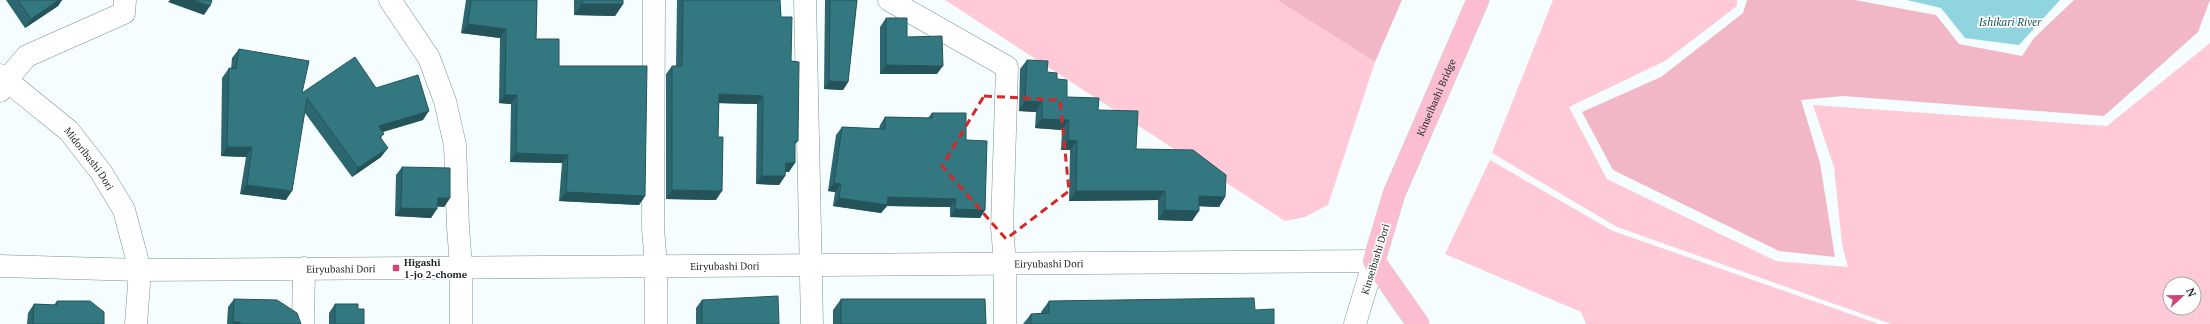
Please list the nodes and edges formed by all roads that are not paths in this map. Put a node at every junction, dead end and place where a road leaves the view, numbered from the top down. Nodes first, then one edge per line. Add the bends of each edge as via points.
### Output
1 (125, 0) edge
2 (654, 0) edge
3 (805, 0) edge
4 (889, 0) edge
5 (1478, 0) edge
6 (398, 2) edge
7 (2, 82) edge
8 (1394, 194) joint
9 (1374, 261) junction
10 (1005, 263) junction
11 (812, 265) junction
12 (0, 266) edge
13 (461, 266) junction
14 (656, 266) junction
15 (304, 268) junction
16 (140, 270) junction
17 (136, 324) edge
18 (303, 324) edge
19 (461, 324) edge
20 (656, 324) edge
21 (812, 324) edge
22 (1005, 324) edge
23 (1355, 324) edge
24 (1418, 324) edge

1 - 7 street via 124,13 27,56
2 - 14 street via 653,228
3 - 11 street via 809,230
4 - 10 street via 1007,67 1002,227
5 - 8 main road, Kinseibashi Bridge
6 - 13 street via 429,58 445,101 455,145
7 - 16 street, Midoribashi Dori via 69,131 101,172 124,210
8 - 9 main road, Kinseibashi Dori
9 - 10 street, Eiryubashi Dori
9 - 23 street, Kinseibashi Dori
9 - 24 main road
10 - 11 street, Eiryubashi Dori
10 - 22 street
11 - 14 street, Eiryubashi Dori
11 - 21 street
12 - 16 street, Eiryubashi Dori
13 - 14 street, Eiryubashi Dori
13 - 15 street, Eiryubashi Dori
13 - 19 street
14 - 20 street
15 - 16 street, Eiryubashi Dori
15 - 18 street
16 - 17 street, Midoribashi Dori

